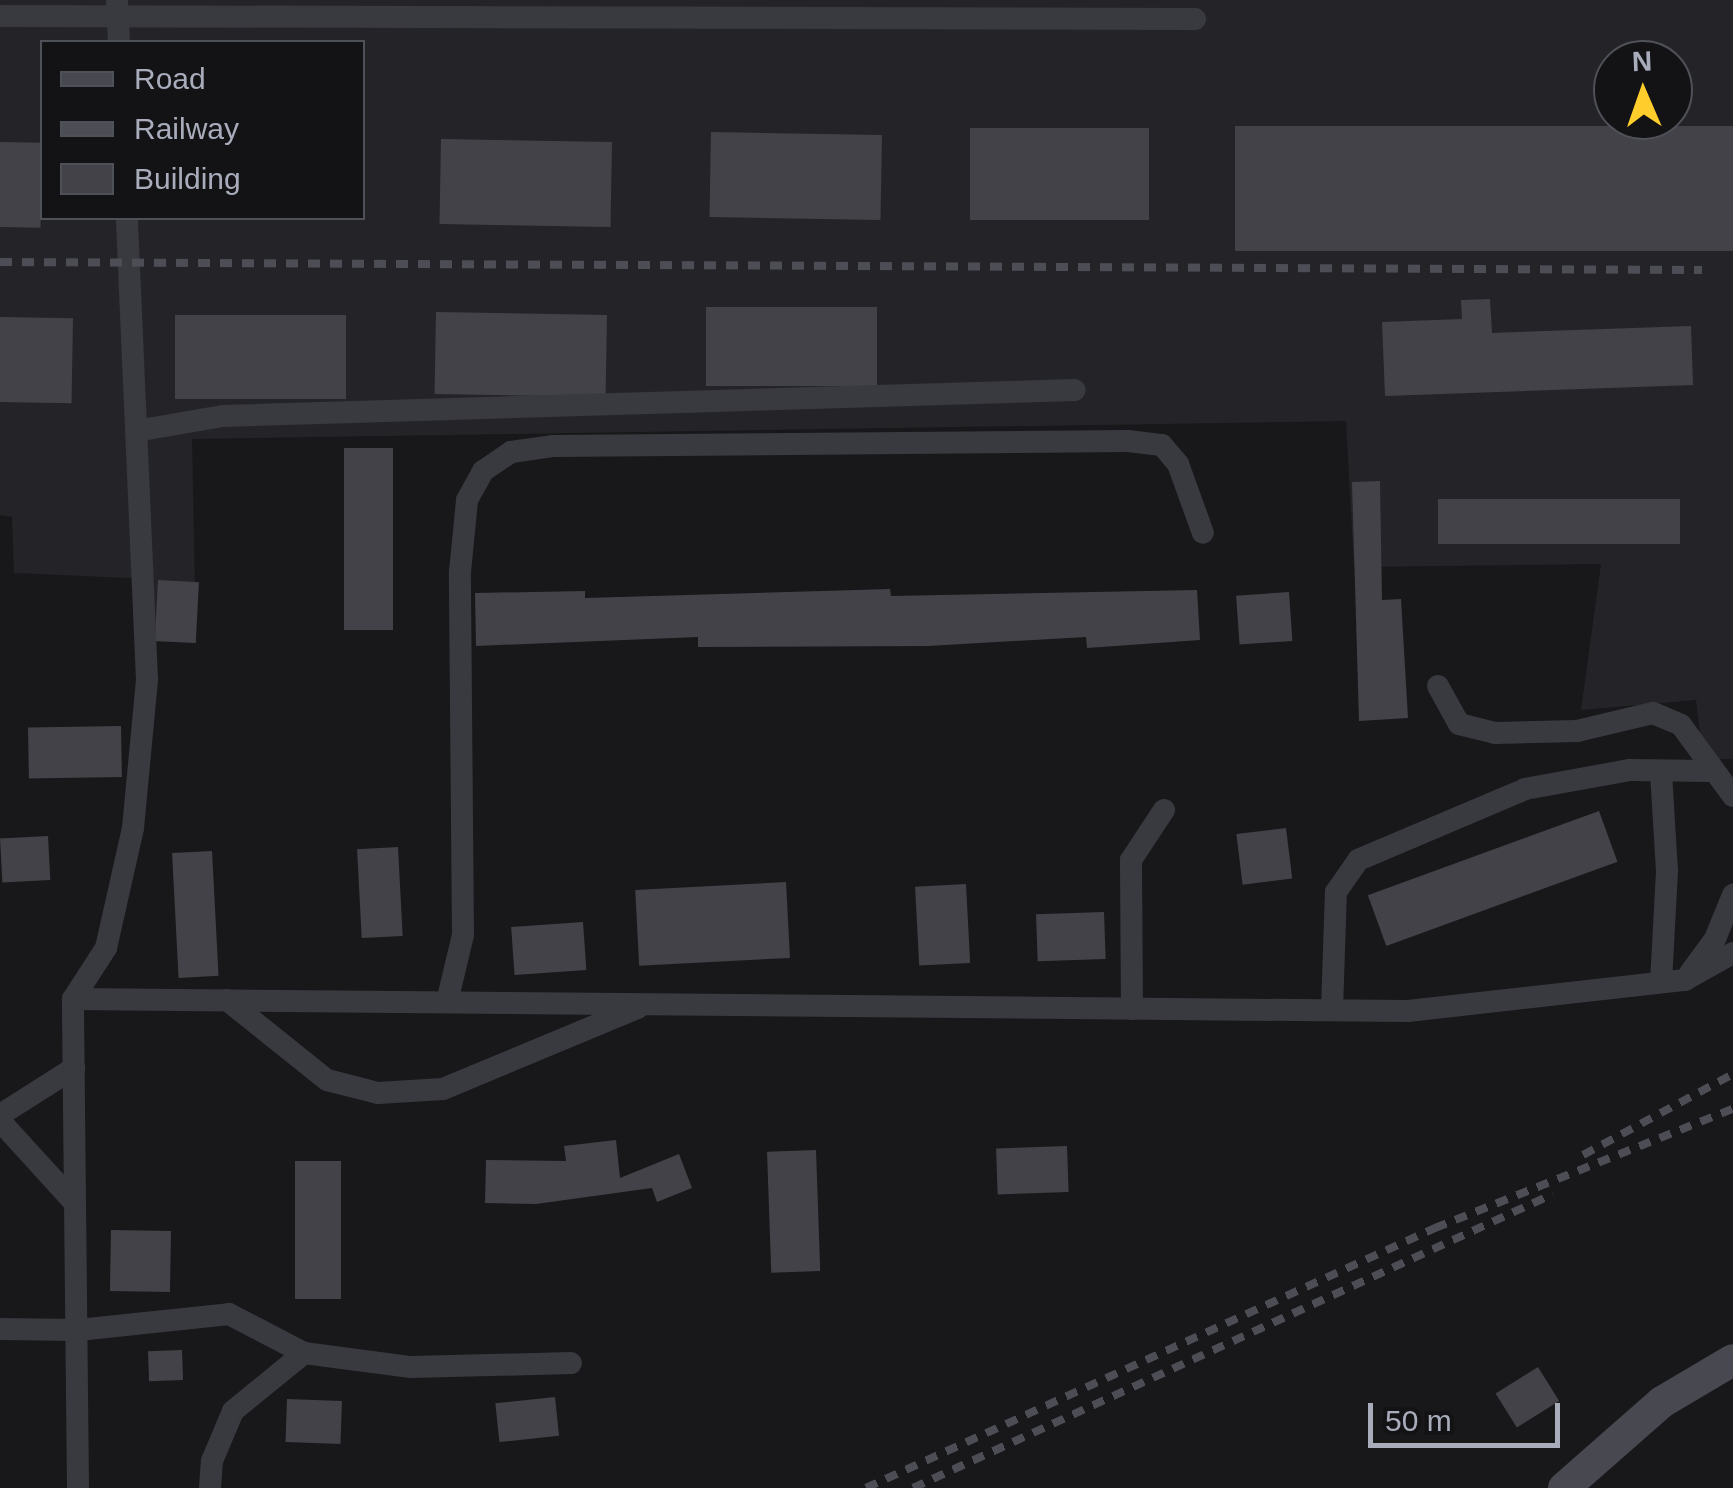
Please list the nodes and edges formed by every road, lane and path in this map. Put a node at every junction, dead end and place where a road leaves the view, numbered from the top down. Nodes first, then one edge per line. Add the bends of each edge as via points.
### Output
1 (117, 7) edge
2 (0, 16) edge
3 (1195, 19) dead end
4 (119, 40) edge
5 (127, 220) edge
6 (1076, 390) dead end
7 (136, 431) junction
8 (1203, 533) dead end
9 (1438, 686) dead end
10 (1710, 771) junction
11 (1662, 772) junction
12 (1733, 796) edge
13 (1164, 810) dead end
14 (1733, 894) edge
15 (1733, 953) edge
16 (1685, 980) junction
17 (1661, 982) junction
18 (73, 999) junction
19 (228, 1000) junction
20 (448, 1002) junction
21 (648, 1004) junction
22 (1132, 1009) junction
23 (1332, 1010) junction
24 (74, 1068) junction
25 (0, 1118) edge
26 (76, 1202) junction
27 (0, 1329) edge
28 (78, 1330) junction
29 (304, 1353) junction
30 (1733, 1360) edge
31 (570, 1363) dead end
32 (78, 1488) edge
33 (210, 1488) edge
34 (1564, 1488) edge

1 - 2 street
1 - 3 street
1 - 4 street
5 - 7 street
6 - 7 street via 223,416
7 - 18 street via 147,680 133,828 106,948
8 - 20 street via 1178,464 1162,445 1128,441 553,446 511,452 483,470 466,500 460,572 463,935
9 - 10 street via 1459,724 1495,733 1577,732 1653,713 1681,725
10 - 11 street
10 - 12 street
11 - 17 street via 1667,872
11 - 23 street via 1630,770 1525,789 1358,860 1336,892
13 - 22 street via 1132,860
14 - 16 street via 1715,939
15 - 16 street
16 - 17 street
17 - 23 street via 1408,1011
18 - 19 street
18 - 24 street
19 - 20 street
19 - 21 street via 327,1080 378,1092 442,1088
20 - 21 street
21 - 22 street
22 - 23 street
24 - 25 street
24 - 26 street
25 - 26 street
26 - 28 street
27 - 28 street
28 - 29 street via 228,1314
28 - 32 street
29 - 31 street via 411,1366
29 - 33 street via 232,1411 212,1461
30 - 34 main road via 1662,1402

